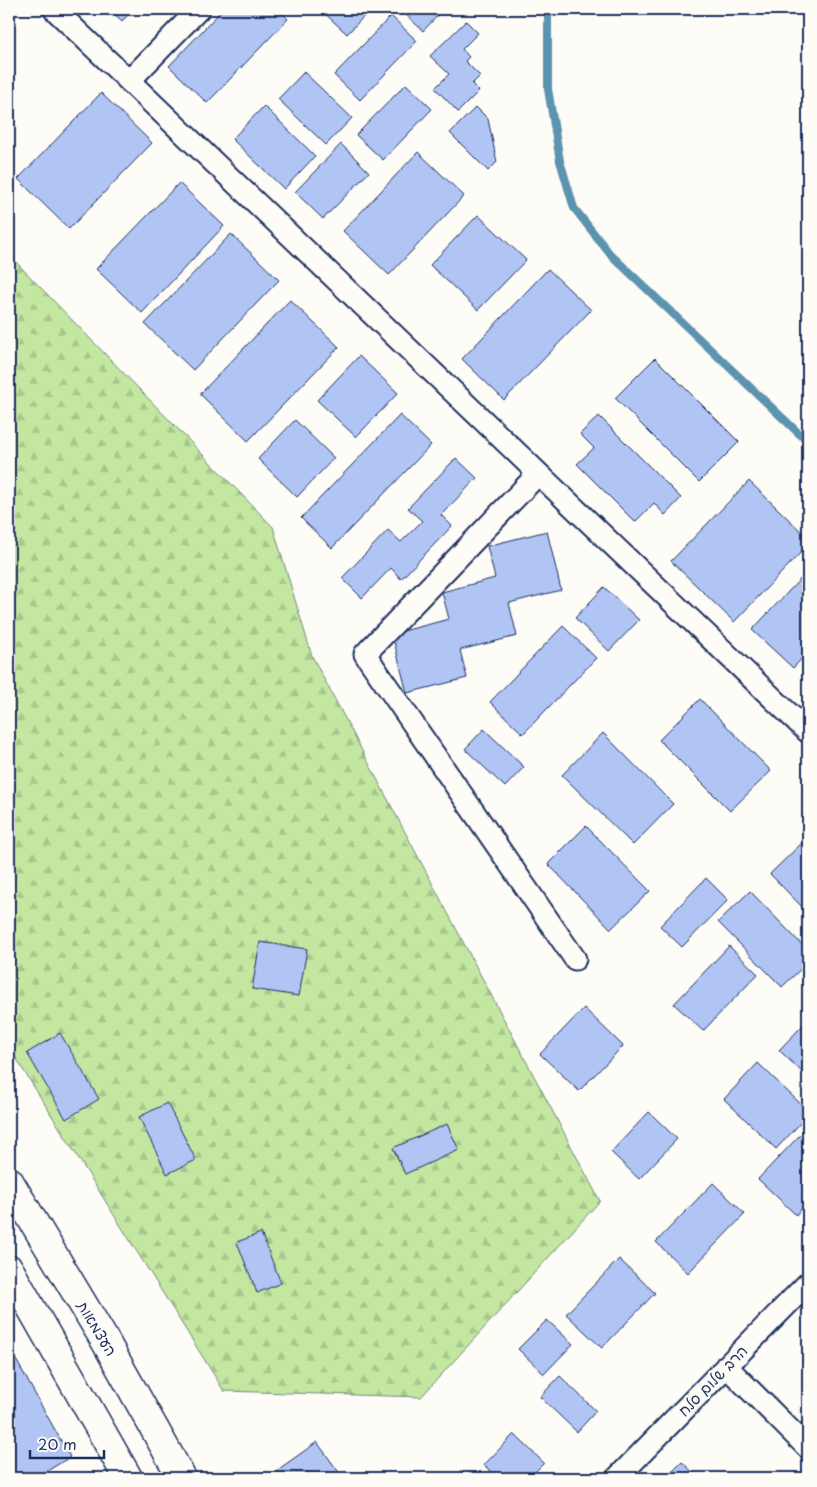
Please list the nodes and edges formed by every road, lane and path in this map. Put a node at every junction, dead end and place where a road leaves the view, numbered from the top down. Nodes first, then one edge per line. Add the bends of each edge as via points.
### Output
1 (54, 9) edge
2 (199, 9) edge
3 (130, 81) junction
4 (538, 474) junction
5 (808, 732) edge
6 (575, 959) dead end
7 (9, 1181) edge
8 (9, 1269) edge
9 (808, 1283) edge
10 (726, 1366) junction
11 (808, 1448) edge
12 (128, 1478) edge
13 (182, 1478) edge
14 (617, 1478) edge

1 - 3 street
2 - 3 street
3 - 4 street
4 - 5 street
4 - 6 street via 365,654
7 - 13 main road, העצמאות via 104,1339
8 - 12 main road
9 - 10 street, הרב שלום סלח
10 - 11 street
10 - 14 street, הרב שלום סלח

